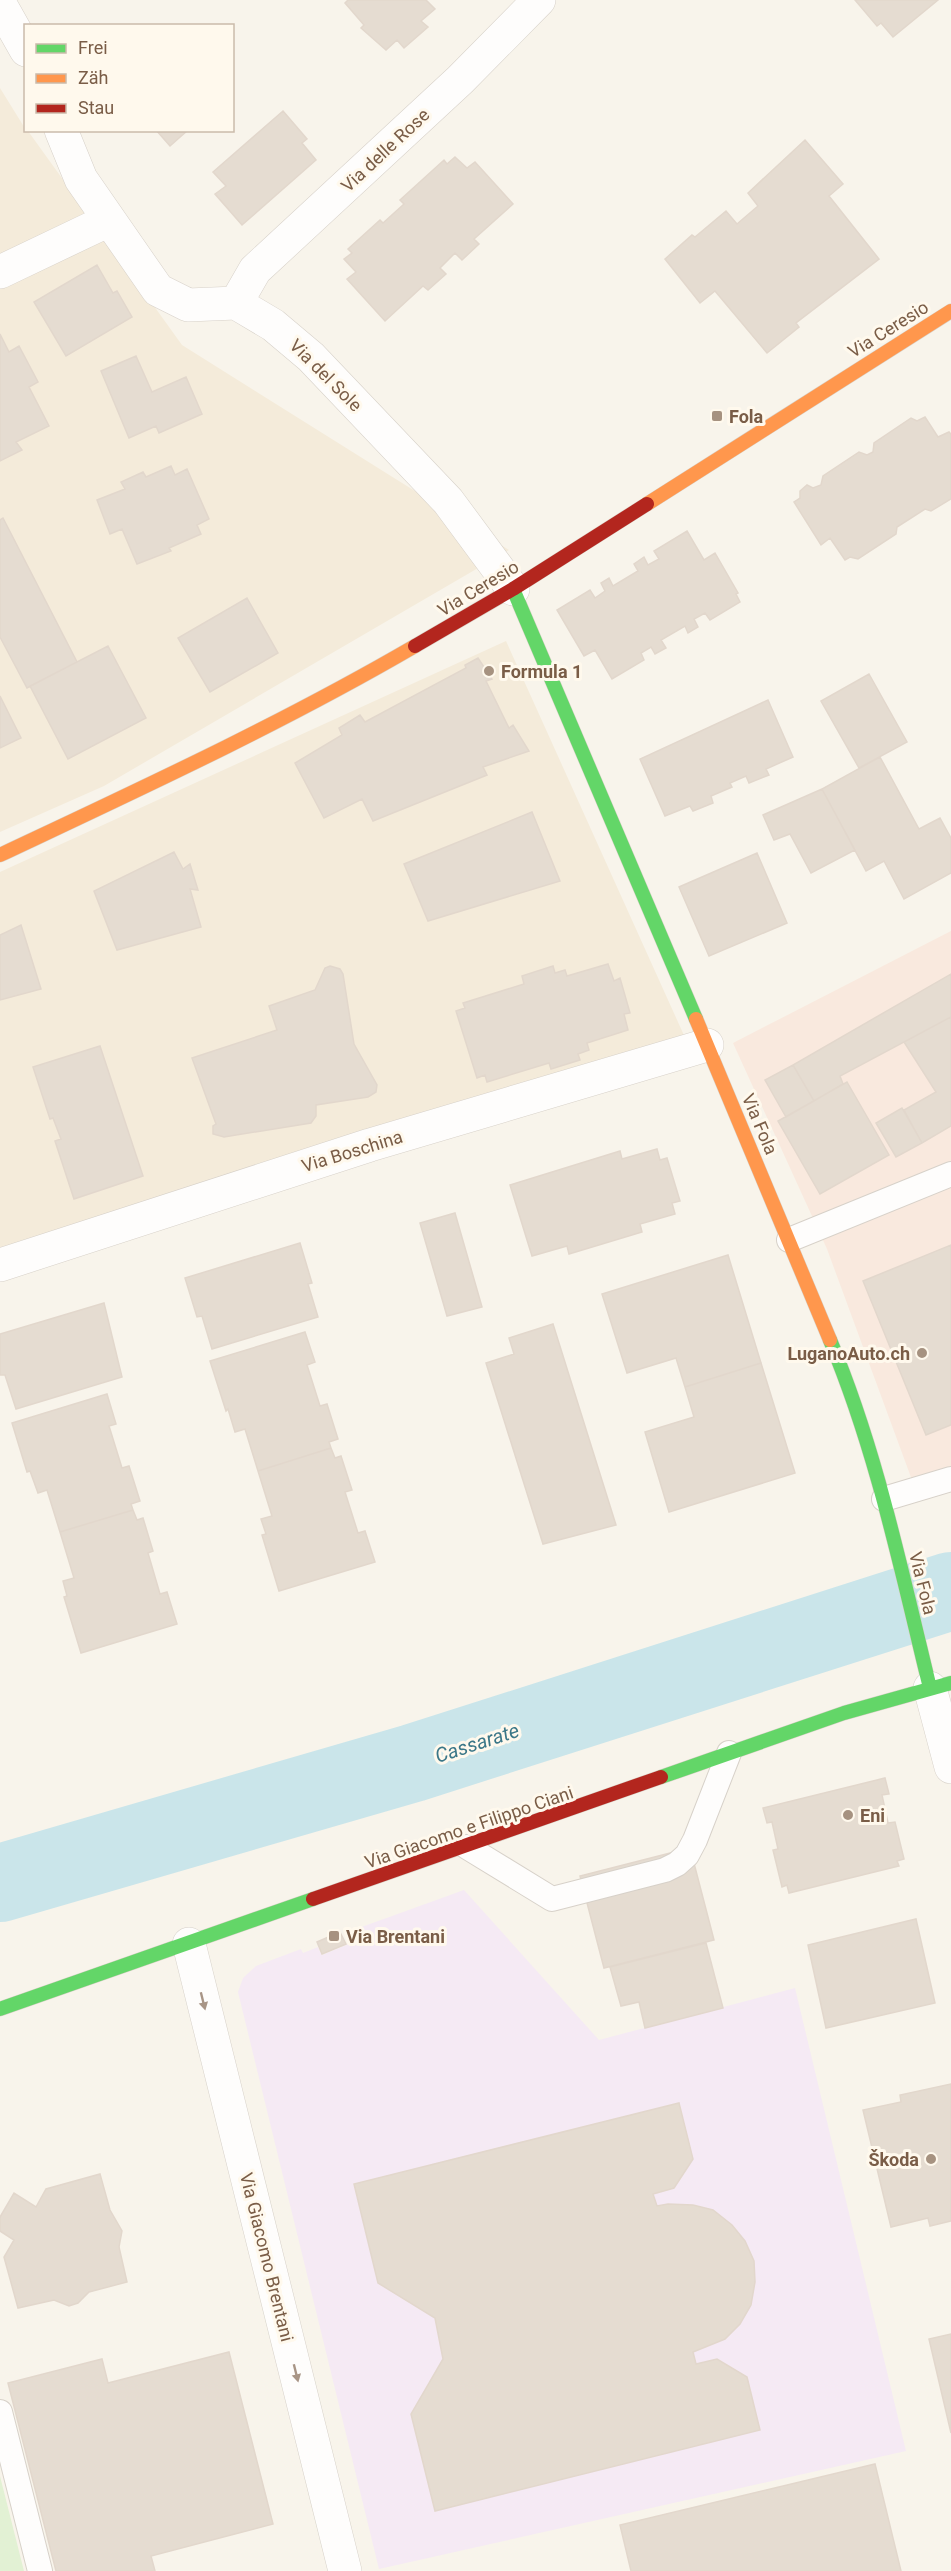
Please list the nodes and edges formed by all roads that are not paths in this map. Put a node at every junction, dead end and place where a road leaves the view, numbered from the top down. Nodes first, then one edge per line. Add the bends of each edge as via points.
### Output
1 (539, 0) edge
2 (0, 4) edge
3 (24, 46) edge
4 (62, 132) edge
5 (107, 221) junction
6 (0, 272) edge
7 (236, 303) junction
8 (951, 311) edge
9 (513, 589) junction
10 (0, 855) edge
11 (707, 1045) junction
12 (951, 1174) edge
13 (789, 1240) junction
14 (0, 1265) edge
15 (951, 1479) edge
16 (884, 1499) junction
17 (940, 1685) edge
18 (729, 1753) junction
19 (951, 1767) edge
20 (467, 1847) junction
21 (189, 1944) junction
22 (0, 2009) edge
23 (0, 2412) edge
24 (40, 2571) edge
25 (345, 2571) edge

1 - 7 street, Via delle Rose via 460,80 255,270
2 - 3 street
4 - 5 street via 81,179
5 - 6 street
5 - 7 street via 158,290 188,305
7 - 9 street, Via del Sole via 273,325 310,357 448,501
8 - 9 main road, Via Ceresio
9 - 10 main road, Via Ceresio via 369,673 174,773
9 - 11 main road, Via Fola
11 - 13 main road, Via Fola
11 - 14 street, Via Boschina via 370,1145
12 - 13 lane
13 - 16 main road, Via Fola via 851,1389
15 - 16 lane
16 - 17 main road, Via Fola via 922,1654
17 - 18 main road, Via Giacomo e Filippo Ciani
17 - 19 street
18 - 20 main road, Via Giacomo e Filippo Ciani
18 - 20 lane via 687,1855 665,1870 552,1899
20 - 21 main road, Via Giacomo e Filippo Ciani
21 - 22 main road, Via Giacomo e Filippo Ciani
21 -> 25 street, Via Giacomo Brentani
23 - 24 lane

